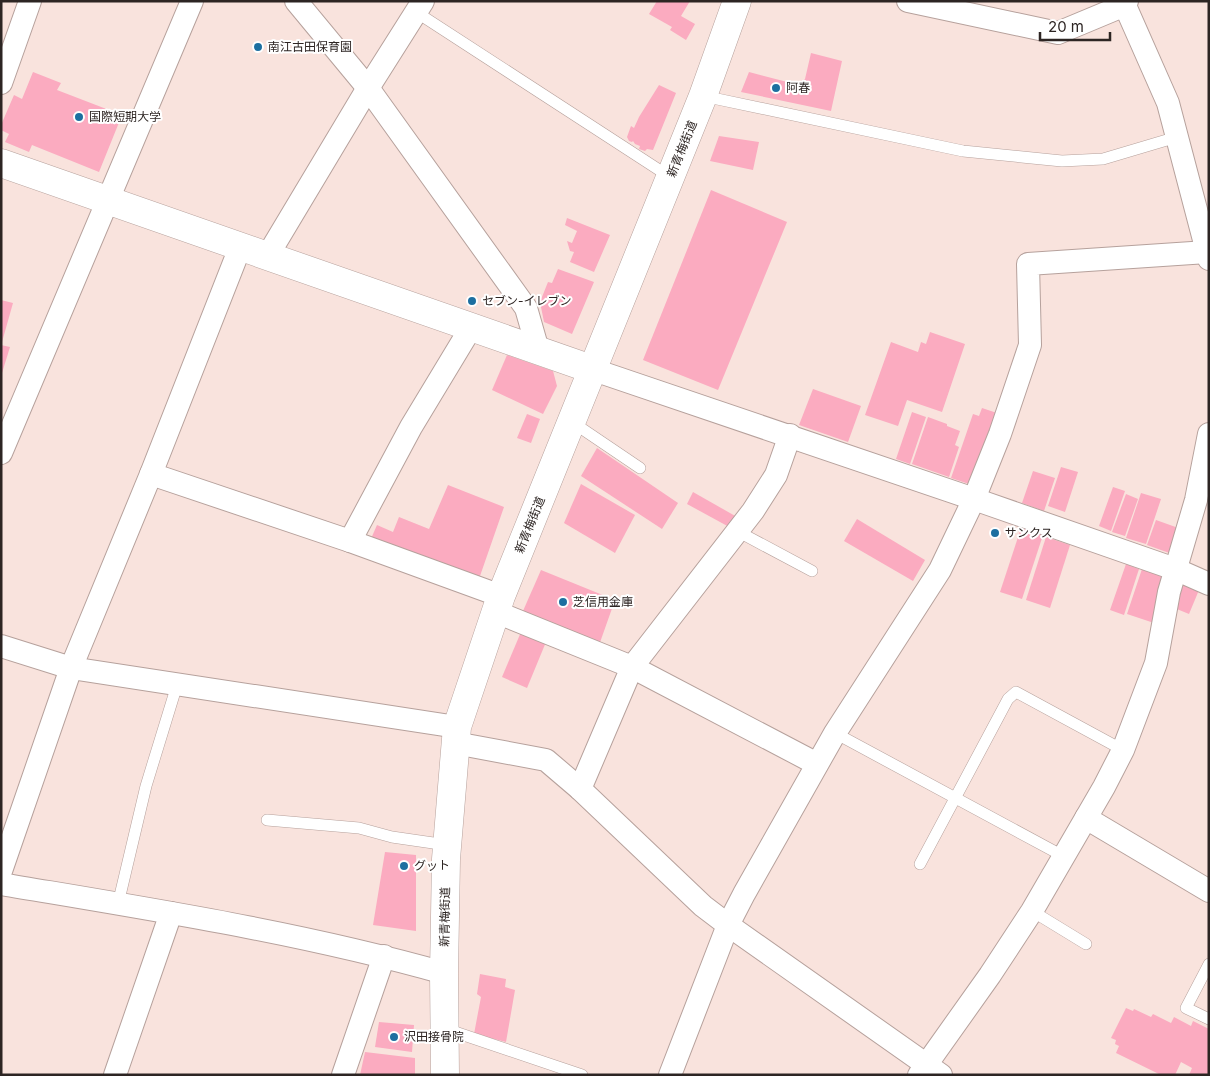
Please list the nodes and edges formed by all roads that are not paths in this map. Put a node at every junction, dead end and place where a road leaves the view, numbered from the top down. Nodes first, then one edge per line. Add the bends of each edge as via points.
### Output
1 (30, 1) edge
2 (192, 1) edge
3 (296, 1) edge
4 (738, 1) edge
5 (908, 1) edge
6 (1125, 2) edge
7 (419, 7) edge
8 (1, 83) edge
9 (368, 88) junction
10 (703, 96) junction
11 (1177, 137) junction
12 (1, 162) edge
13 (671, 177) junction
14 (108, 200) junction
15 (241, 245) junction
16 (268, 255) junction
17 (1208, 256) edge
18 (472, 326) junction
19 (538, 350) junction
20 (594, 370) junction
21 (572, 422) junction
22 (790, 435) junction
23 (1208, 441) edge
24 (1, 453) edge
25 (640, 468) dead end
26 (151, 474) junction
27 (974, 499) junction
28 (737, 531) junction
29 (350, 541) junction
30 (1175, 570) junction
31 (812, 571) dead end
32 (1209, 584) edge
33 (498, 604) junction
34 (1, 646) edge
35 (632, 667) junction
36 (71, 668) junction
37 (177, 685) junction
38 (836, 733) junction
39 (456, 735) junction
40 (1123, 750) junction
41 (818, 764) junction
42 (580, 789) junction
43 (954, 797) junction
44 (1086, 818) junction
45 (267, 820) dead end
46 (447, 845) junction
47 (1063, 856) junction
48 (920, 864) dead end
49 (1, 871) edge
50 (1, 884) edge
51 (1209, 891) edge
52 (118, 904) junction
53 (1032, 911) junction
54 (171, 913) junction
55 (728, 925) junction
56 (1086, 944) dead end
57 (384, 956) junction
58 (1209, 964) edge
59 (444, 973) junction
60 (1209, 1019) edge
61 (446, 1029) junction
62 (928, 1071) edge
63 (115, 1075) edge
64 (343, 1075) edge
65 (445, 1075) edge
66 (582, 1075) edge
67 (670, 1075) edge

1 - 8 street
2 - 14 street
3 - 9 street
4 - 10 main road, 新青梅街道
5 - 6 street via 1058,33
6 - 11 street via 1168,103
7 - 9 street
7 - 13 lane
9 - 16 street
9 - 19 street via 526,308
10 - 11 lane via 963,151 1062,161 1103,159
10 - 13 main road, 新青梅街道
11 - 17 street
12 - 14 main road
13 - 20 main road, 新青梅街道
14 - 15 main road
14 - 24 street
15 - 16 main road
15 - 26 street
16 - 18 main road
17 - 27 street via 1028,264 1030,345
18 - 19 main road
18 - 29 street via 410,427
19 - 20 main road
20 - 21 main road, 新青梅街道
20 - 22 street
21 - 25 lane
21 - 33 main road, 新青梅街道
22 - 27 street
22 - 28 street via 776,475
23 - 30 street via 1196,500
26 - 29 street
26 - 36 street
27 - 30 street
27 - 38 street via 940,570
28 - 31 lane
28 - 35 street
29 - 33 street
30 - 32 street
30 - 40 street via 1156,663
33 - 35 street
33 - 39 main road, 新青梅街道
34 - 36 street
35 - 41 street
35 - 42 street
36 - 37 street
36 - 49 street
37 - 39 street
37 - 52 lane via 146,786
38 - 41 street
38 - 43 lane
39 - 42 street via 546,760
39 - 46 main road, 新青梅街道
40 - 43 lane via 1016,692 1008,699
40 - 44 street
41 - 55 street
42 - 55 street via 703,906
43 - 47 lane
43 - 48 lane
44 - 47 street
44 - 51 street
45 - 46 lane via 358,828
46 - 59 main road, 新青梅街道
47 - 53 street
50 - 52 street
52 - 54 street
53 - 56 lane
53 - 62 street
54 - 57 street
54 - 63 street
55 - 62 street
55 - 67 street
57 - 59 street
57 - 64 street
58 - 60 lane via 1186,1008
59 - 61 main road, 新青梅街道
61 - 65 main road, 新青梅街道
61 - 66 lane

